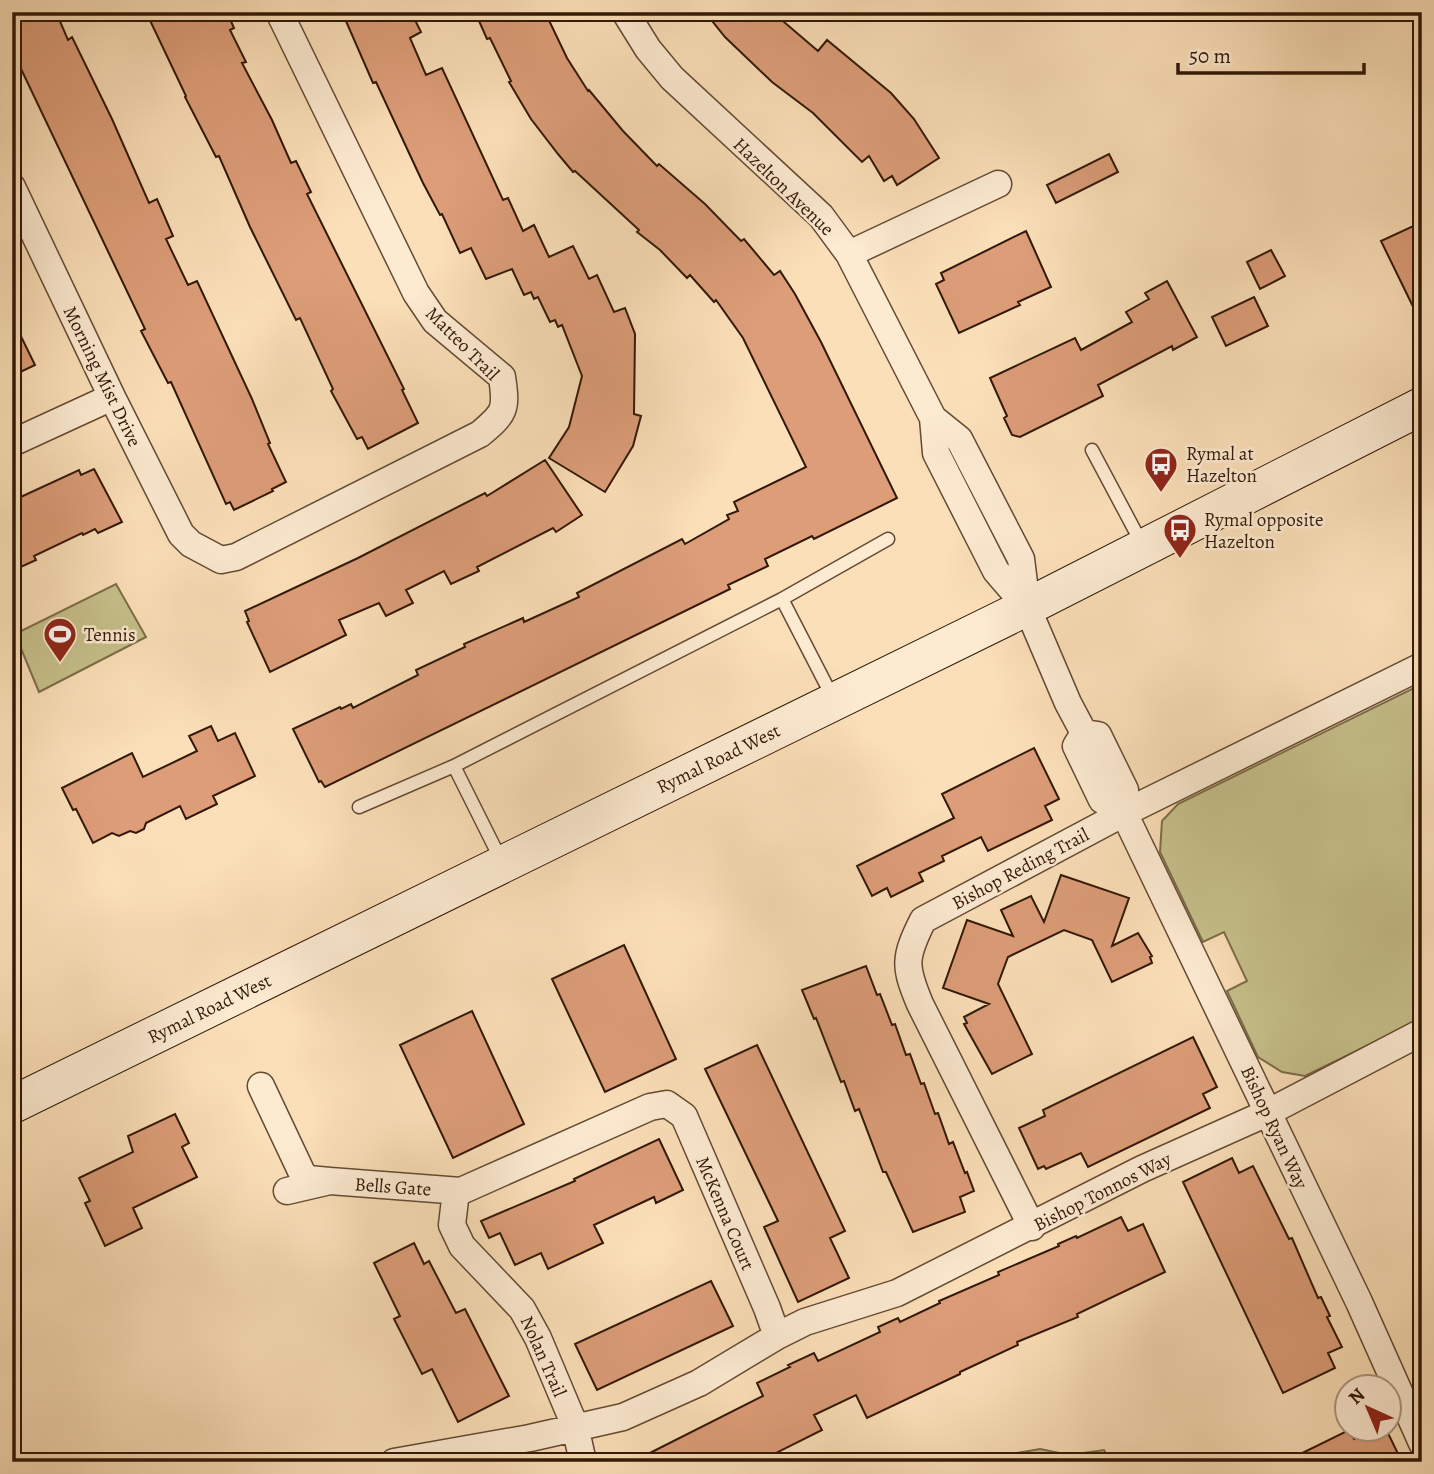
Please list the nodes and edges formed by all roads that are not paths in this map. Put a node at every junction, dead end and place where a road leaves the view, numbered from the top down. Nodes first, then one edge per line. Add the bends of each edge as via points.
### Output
1 (279, 12) edge
2 (625, 12) edge
3 (998, 184) dead end
4 (12, 187) edge
5 (849, 254) junction
6 (112, 397) junction
7 (1422, 406) edge
8 (12, 443) edge
9 (1092, 450) dead end
10 (888, 539) dead end
11 (1144, 548) junction
12 (206, 554) joint
13 (782, 598) junction
14 (1027, 607) junction
15 (1422, 666) edge
16 (835, 701) junction
17 (454, 766) junction
18 (359, 807) dead end
19 (1124, 813) junction
20 (502, 864) junction
21 (1422, 1032) edge
22 (261, 1086) dead end
23 (12, 1105) edge
24 (1267, 1112) junction
25 (330, 1181) junction
26 (287, 1191) dead end
27 (456, 1191) junction
28 (1032, 1227) junction
29 (777, 1336) junction
30 (575, 1426) junction
31 (1422, 1443) edge
32 (394, 1462) edge
33 (583, 1462) edge

1 - 12 street, Matteo Trail via 416,293 435,321 502,377 506,404 501,417 480,435 236,557 220,560
2 - 5 street, Hazelton Avenue via 672,78 821,216
3 - 5 street
4 - 6 street, Morning Mist Drive
5 - 14 street, Hazelton Avenue via 933,418 959,439 1021,559
6 - 8 street
6 - 12 street, Morning Mist Drive via 181,534
7 - 11 main road, Rymal Road West
9 - 11 lane
10 - 13 lane
11 - 14 main road, Rymal Road West
13 - 16 lane
13 - 17 lane
14 - 16 main road, Rymal Road West
14 - 19 street, Bishop Ryan Way via 1084,733 1098,735 1125,790
15 - 19 street, Bishop Reding Trail
16 - 20 main road, Rymal Road West
17 - 18 lane
17 - 20 lane
19 - 24 street, Bishop Ryan Way
19 - 28 street, Bishop Reding Trail via 923,920 908,948 908,975 920,1004
20 - 23 main road, Rymal Road West
21 - 24 street, Bishop Tonnos Way
22 - 25 street, Bells Gate via 302,1172 308,1179
24 - 28 street, Bishop Tonnos Way via 1142,1169
24 - 31 street, Bishop Ryan Way
25 - 26 street, Bells Gate
25 - 27 street, Bells Gate
27 - 29 street, McKenna Court via 650,1107 667,1104 684,1116
27 - 30 street, Nolan Trail via 452,1225 462,1246 522,1309
28 - 29 street, Bishop Tonnos Way via 897,1293 805,1322
29 - 30 street via 687,1389 623,1417
30 - 32 street
30 - 33 street, Nolan Trail

